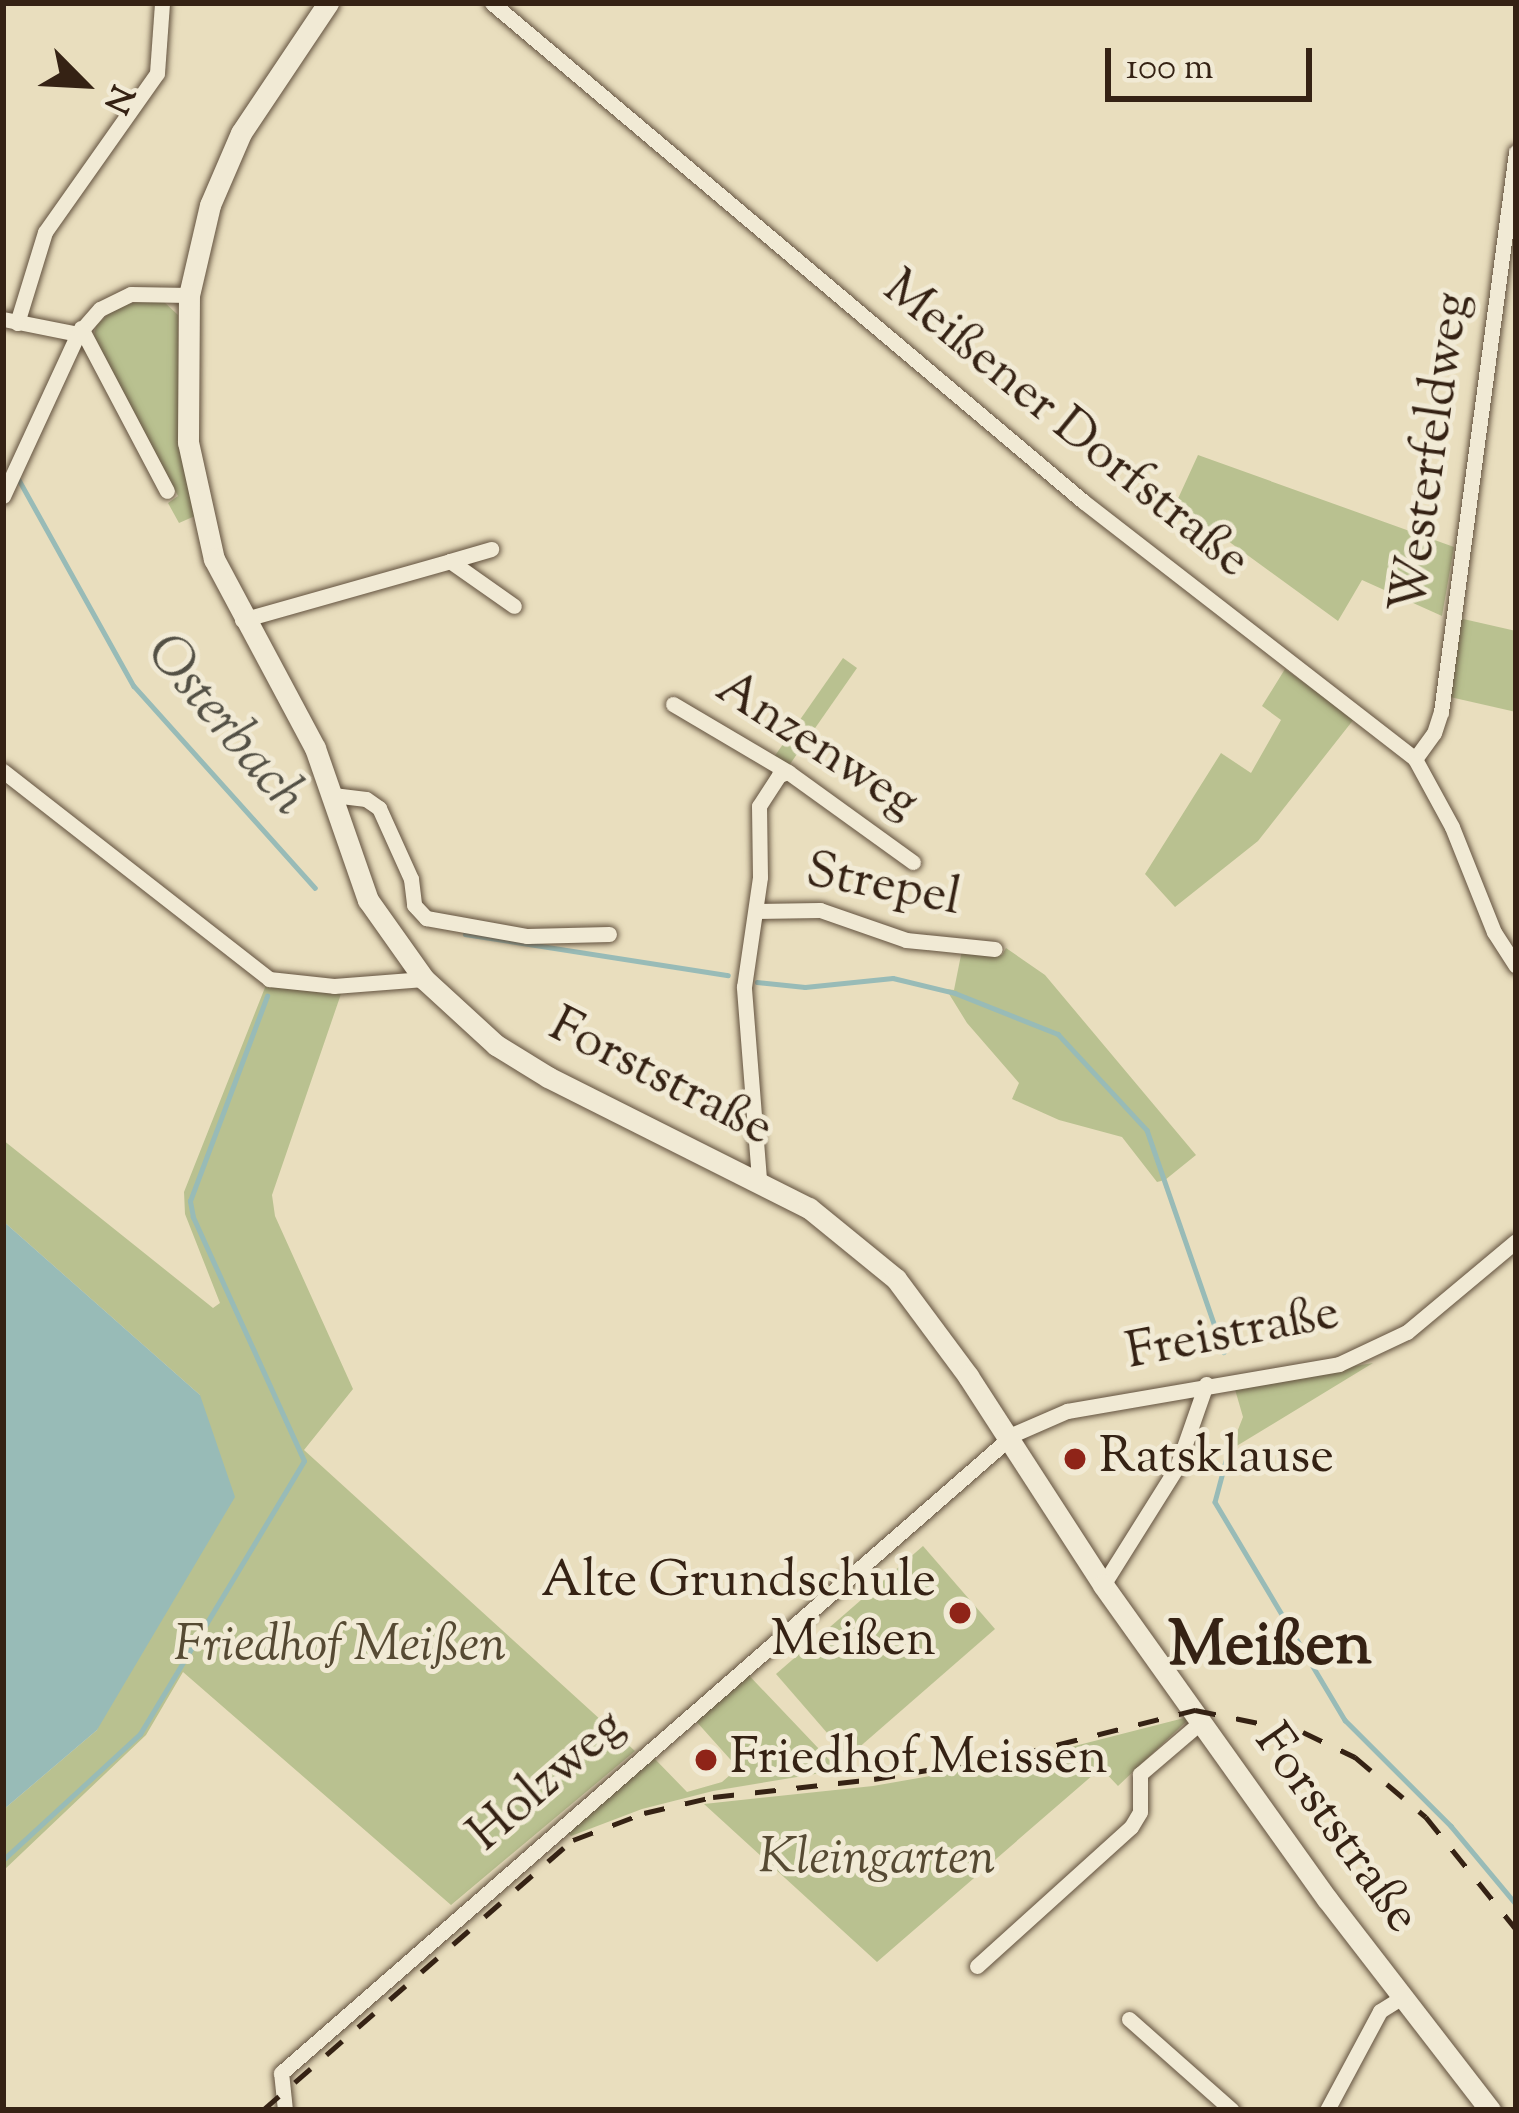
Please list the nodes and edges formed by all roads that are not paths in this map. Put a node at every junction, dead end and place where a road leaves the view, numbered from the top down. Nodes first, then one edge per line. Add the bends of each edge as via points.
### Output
1 (162, 3) edge
2 (328, 3) edge
3 (492, 3) edge
4 (1516, 152) edge
5 (189, 296) junction
6 (10, 321) edge
7 (80, 331) junction
8 (167, 491) dead end
9 (3, 496) edge
10 (491, 549) dead end
11 (450, 561) junction
12 (514, 606) dead end
13 (242, 620) junction
14 (673, 704) dead end
15 (1414, 759) junction
16 (3, 771) edge
17 (788, 772) junction
18 (333, 795) junction
19 (913, 862) dead end
20 (756, 911) junction
21 (609, 934) dead end
22 (995, 949) dead end
23 (1516, 966) edge
24 (424, 979) junction
25 (759, 1179) junction
26 (1516, 1241) edge
27 (1206, 1384) junction
28 (1009, 1438) junction
29 (1103, 1585) junction
30 (1202, 1720) junction
31 (977, 1966) dead end
32 (1401, 1998) junction
33 (1129, 2019) dead end
34 (285, 2110) edge
35 (1232, 2110) edge
36 (1327, 2110) edge
37 (1490, 2110) edge

1 - 6 street via 157,73 45,232
2 - 5 street, Forststraße via 241,133 210,205
3 - 15 street, Meißener Dorfstraße via 1084,502
4 - 15 street, Westerfeldweg via 1441,712
5 - 7 street via 131,294 100,309
5 - 13 street, Forststraße via 188,442 214,559
6 - 7 street
7 - 8 street
7 - 9 street
10 - 11 street
11 - 12 street
11 - 13 street
13 - 18 street, Forststraße
14 - 17 street, Anzenweg
15 - 23 street, Meißener Dorfstraße
16 - 24 street via 269,979 350,986
17 - 19 street, Anzenweg
17 - 20 street via 759,806
18 - 21 street via 379,808 426,918 526,936
18 - 24 street, Forststraße via 368,900
20 - 22 street, Strepel via 820,910 906,940
20 - 25 street via 744,987
24 - 25 street, Forststraße via 496,1045 548,1077
25 - 28 street, Forststraße via 837,1227 896,1279
26 - 27 street, Freistraße via 1424,1319 1372,1351 1305,1371
27 - 28 street, Freistraße via 1067,1411
27 - 29 street via 1177,1467
28 - 29 street, Forststraße
28 - 34 street, Holzweg via 281,2073
29 - 30 street, Forststraße
30 - 31 street via 1140,1774 1140,1812 1131,1827
30 - 32 street, Forststraße
32 - 36 street via 1380,2011
32 - 37 street, Forststraße
33 - 35 street

